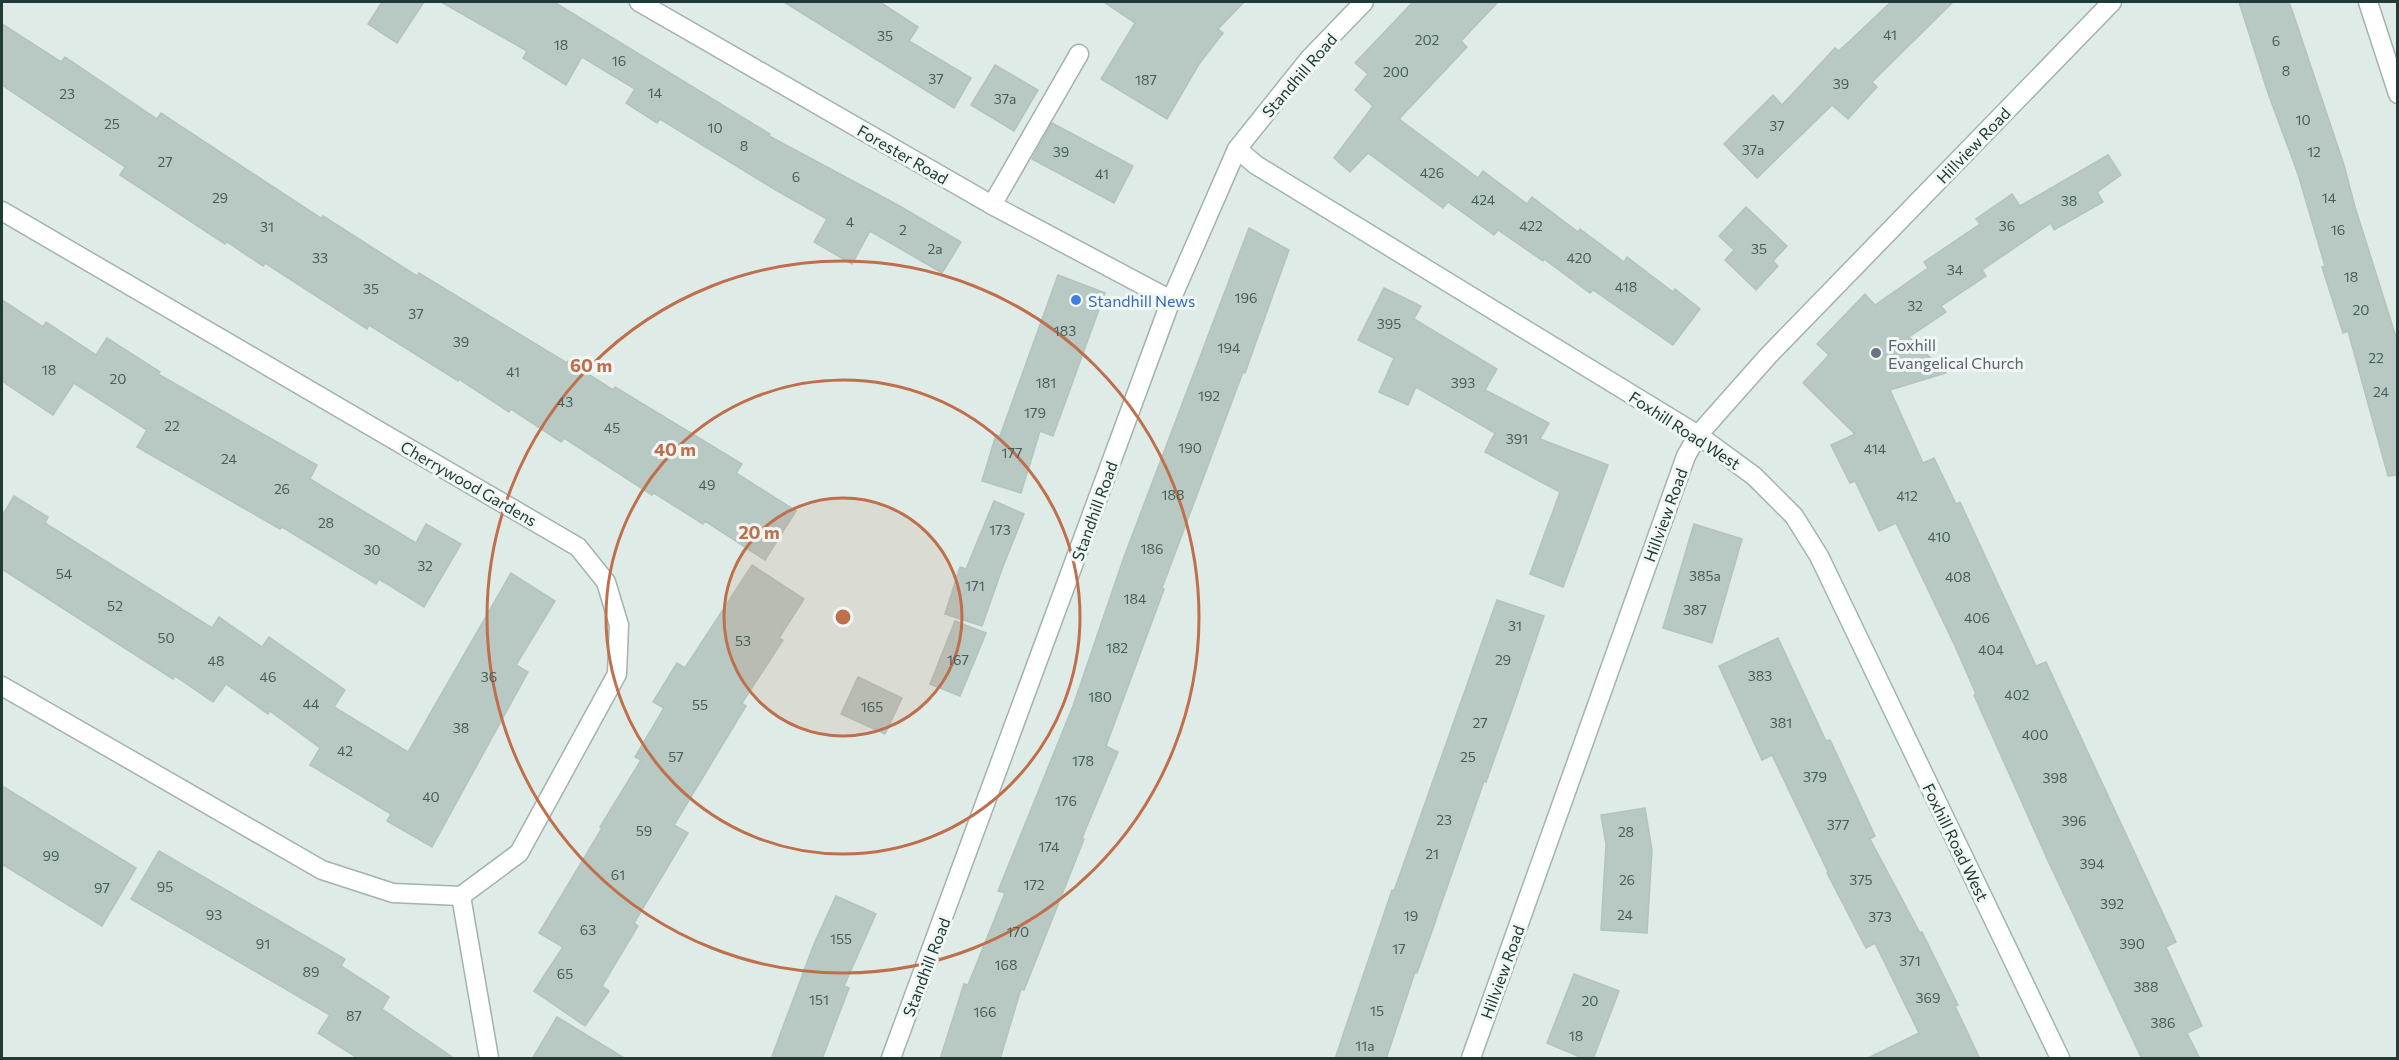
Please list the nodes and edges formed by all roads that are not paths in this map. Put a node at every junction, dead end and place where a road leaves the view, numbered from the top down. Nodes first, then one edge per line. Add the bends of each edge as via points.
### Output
1 (639, 2) edge
2 (1364, 2) edge
3 (2112, 2) edge
4 (2368, 2) edge
5 (1078, 54) dead end
6 (2397, 94) edge
7 (1238, 149) junction
8 (992, 205) junction
9 (2, 211) edge
10 (1171, 300) junction
11 (1698, 435) junction
12 (2, 686) edge
13 (461, 896) junction
14 (489, 1059) edge
15 (891, 1059) edge
16 (1471, 1059) edge
17 (2060, 1059) edge

1 - 8 street, Forester Road
2 - 7 street, Standhill Road via 1309,60
3 - 11 street, Hillview Road via 1768,356
4 - 6 street
5 - 8 street
7 - 10 street, Standhill Road
7 - 11 street, Foxhill Road West via 1256,165
8 - 10 street, Forester Road
9 - 13 street, Cherrywood Gardens via 578,547 606,582 619,625 617,674 519,853
10 - 15 street, Standhill Road
11 - 16 street, Hillview Road via 1686,456
11 - 17 street, Foxhill Road West via 1755,476 1794,516 1819,556
12 - 13 street via 322,870 393,893
13 - 14 street

